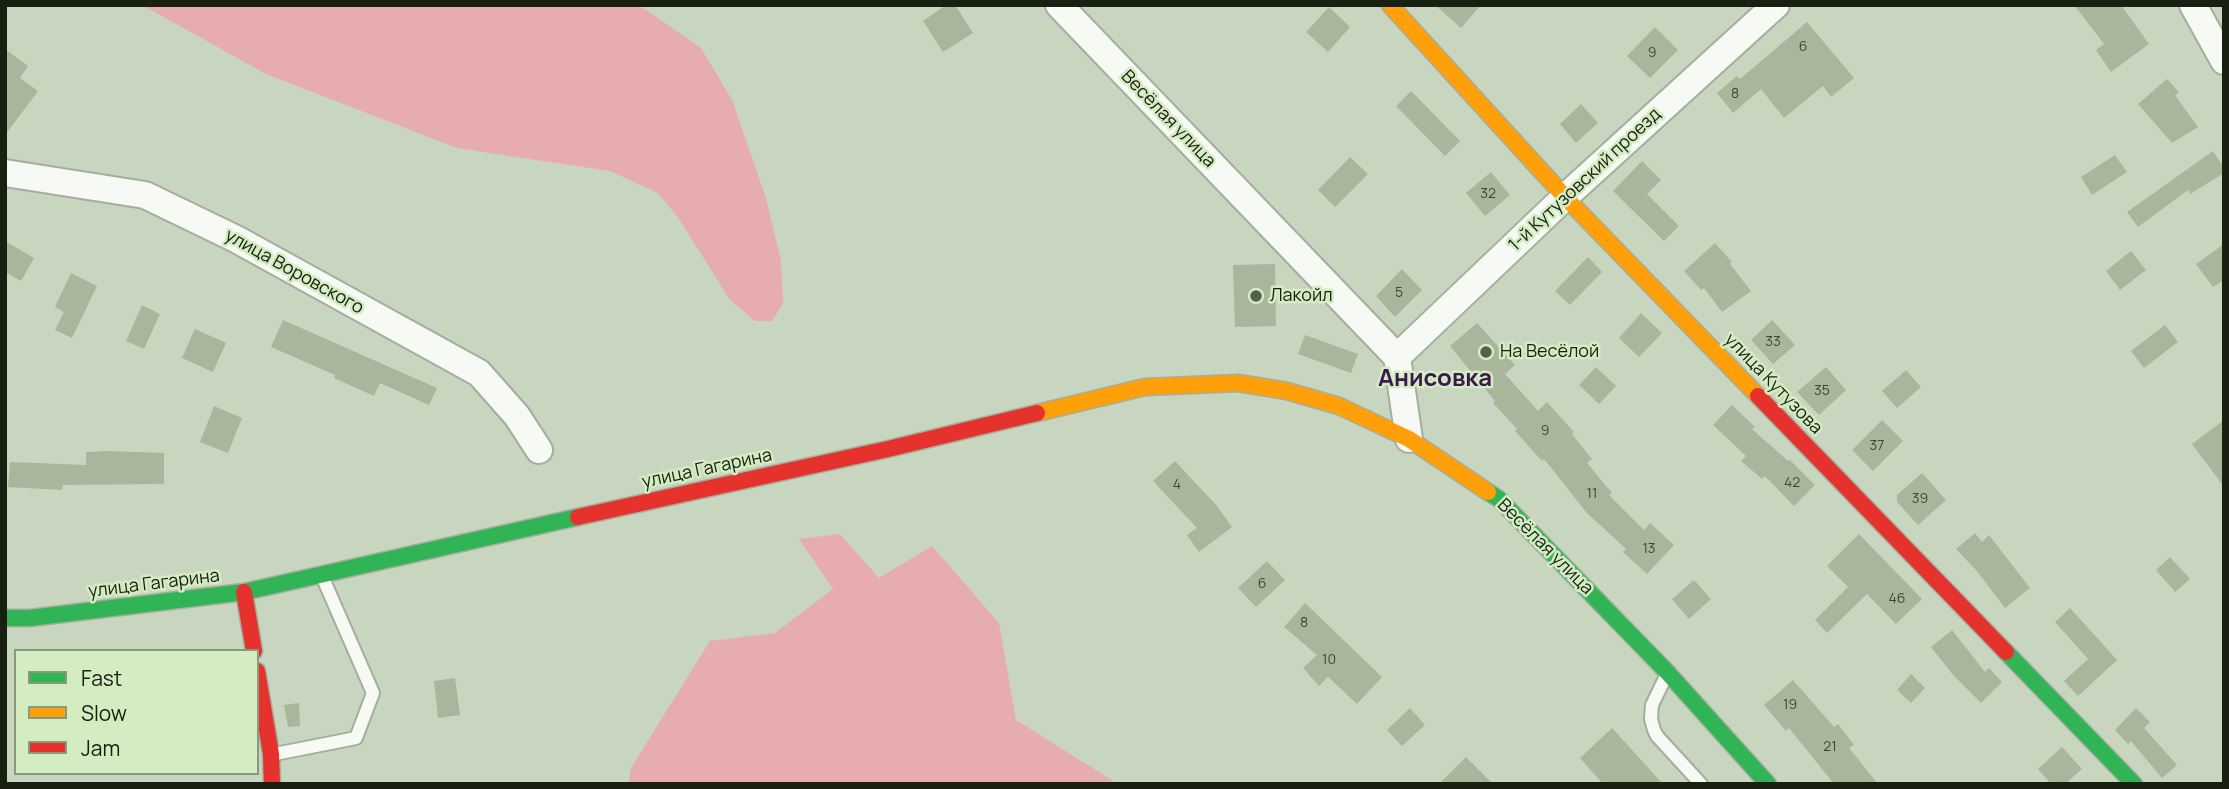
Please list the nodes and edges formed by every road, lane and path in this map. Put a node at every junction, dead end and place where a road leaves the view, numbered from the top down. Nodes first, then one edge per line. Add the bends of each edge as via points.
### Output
1 (1059, 5) edge
2 (1390, 5) edge
3 (1776, 5) edge
4 (2193, 5) edge
5 (2224, 61) edge
6 (5, 173) edge
7 (1565, 197) junction
8 (1397, 357) junction
9 (1409, 439) junction
10 (539, 450) dead end
11 (321, 573) junction
12 (244, 592) junction
13 (5, 618) edge
14 (254, 649) edge
15 (1668, 673) junction
16 (259, 683) edge
17 (271, 754) junction
18 (272, 784) edge
19 (1701, 784) edge
20 (1768, 784) edge
21 (2134, 784) edge

1 - 8 street, Весёлая улица
2 - 7 main road, улица Кутузова
3 - 7 street, 1-й Кутузовский проезд
4 - 5 street
6 - 10 street, улица Воровского via 145,195 236,239 479,373 517,416
7 - 8 street, 1-й Кутузовский проезд
7 - 21 main road, улица Кутузова
8 - 9 street
9 - 11 main road, улица Гагарина via 1339,406 1287,391 1238,383 1145,387 888,449
9 - 15 main road, Весёлая улица via 1499,499
11 - 12 main road, улица Гагарина
11 - 17 lane via 373,693 356,738
12 - 13 main road, улица Гагарина
12 - 14 main road
15 - 19 lane via 1652,705 1654,730
15 - 20 main road, Весёлая улица
16 - 17 main road
17 - 18 main road

